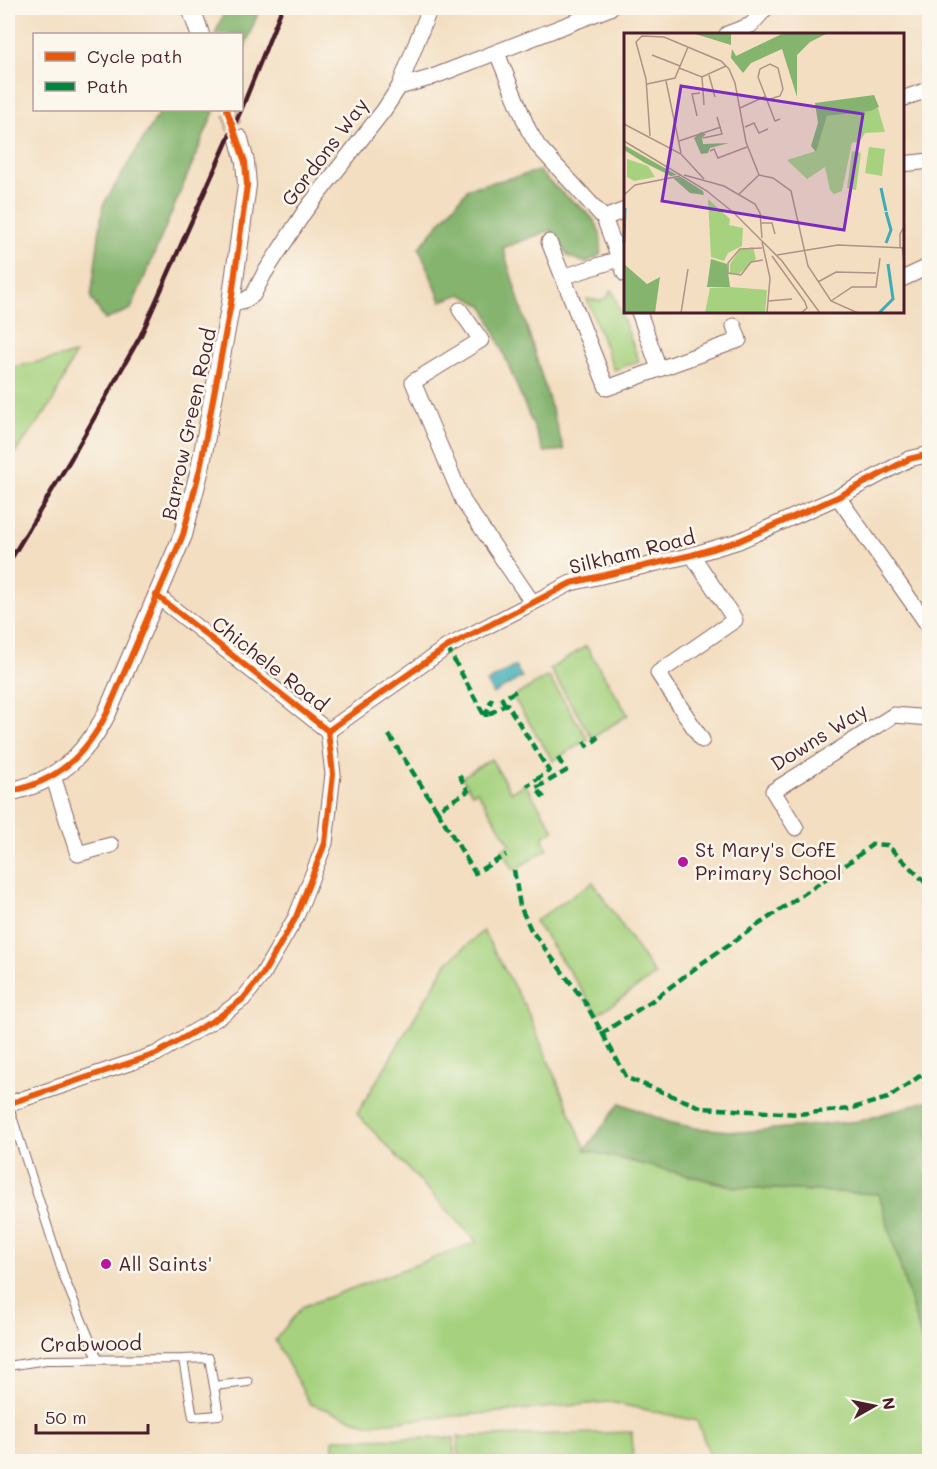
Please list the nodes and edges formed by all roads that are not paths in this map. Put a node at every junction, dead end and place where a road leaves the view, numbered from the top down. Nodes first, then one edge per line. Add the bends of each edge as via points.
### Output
1 (191, 8) edge
2 (430, 8) edge
3 (610, 8) edge
4 (766, 8) edge
5 (200, 33) edge
6 (730, 33) edge
7 (497, 53) junction
8 (399, 87) junction
9 (930, 89) edge
10 (904, 99) edge
11 (238, 139) tunnel mouth
12 (930, 161) edge
13 (904, 162) edge
14 (624, 210) edge
15 (604, 218) junction
16 (549, 242) dead end
17 (619, 259) junction
18 (930, 266) edge
19 (624, 272) edge
20 (563, 278) junction
21 (904, 279) edge
22 (231, 303) junction
23 (460, 310) dead end
24 (640, 314) edge
25 (734, 326) dead end
26 (659, 369) junction
27 (930, 454) edge
28 (838, 497) junction
29 (692, 555) junction
30 (156, 595) junction
31 (532, 602) junction
32 (930, 628) edge
33 (930, 718) edge
34 (328, 731) junction
35 (702, 740) dead end
36 (52, 776) junction
37 (8, 792) edge
38 (796, 828) dead end
39 (111, 845) dead end
40 (8, 1104) edge
41 (98, 1359) junction
42 (180, 1360) junction
43 (8, 1366) edge
44 (248, 1382) dead end
45 (214, 1386) junction

1 - 5 street
2 - 8 street, Gordons Way
3 - 7 street
4 - 6 street via 752,25
7 - 8 street
7 - 15 street via 538,146
8 - 22 street, Gordons Way via 305,211 253,296
9 - 10 street
11 - 22 street, Barrow Green Road via 247,185
12 - 13 street
14 - 15 street
15 - 17 street
16 - 20 street
17 - 19 street
17 - 20 street
18 - 21 street
20 - 26 street via 607,388
22 - 30 street, Barrow Green Road via 200,469 183,535
23 - 31 street via 481,340 413,382 463,501
24 - 26 street
25 - 26 street via 739,340
27 - 28 street, Silkham Road via 909,459
28 - 29 street, Silkham Road via 739,541
28 - 32 street
29 - 31 street, Silkham Road via 571,583
29 - 35 street via 735,620 658,673
30 - 34 street, Chichele Road
30 - 36 street, Barrow Green Road via 95,735
31 - 34 street, Silkham Road via 447,647
33 - 38 street, Downs Way via 894,715 773,791
34 - 40 street, Chichele Road via 333,774 325,843 296,917 263,974 243,999 156,1054
36 - 37 street, Barrow Green Road
36 - 39 street via 78,854
40 - 41 lane via 65,1280
41 - 42 lane, Crabwood
41 - 43 lane, Crabwood via 46,1360
42 - 45 lane, Crabwood via 209,1358
42 - 45 lane via 193,1417 219,1415
44 - 45 lane

